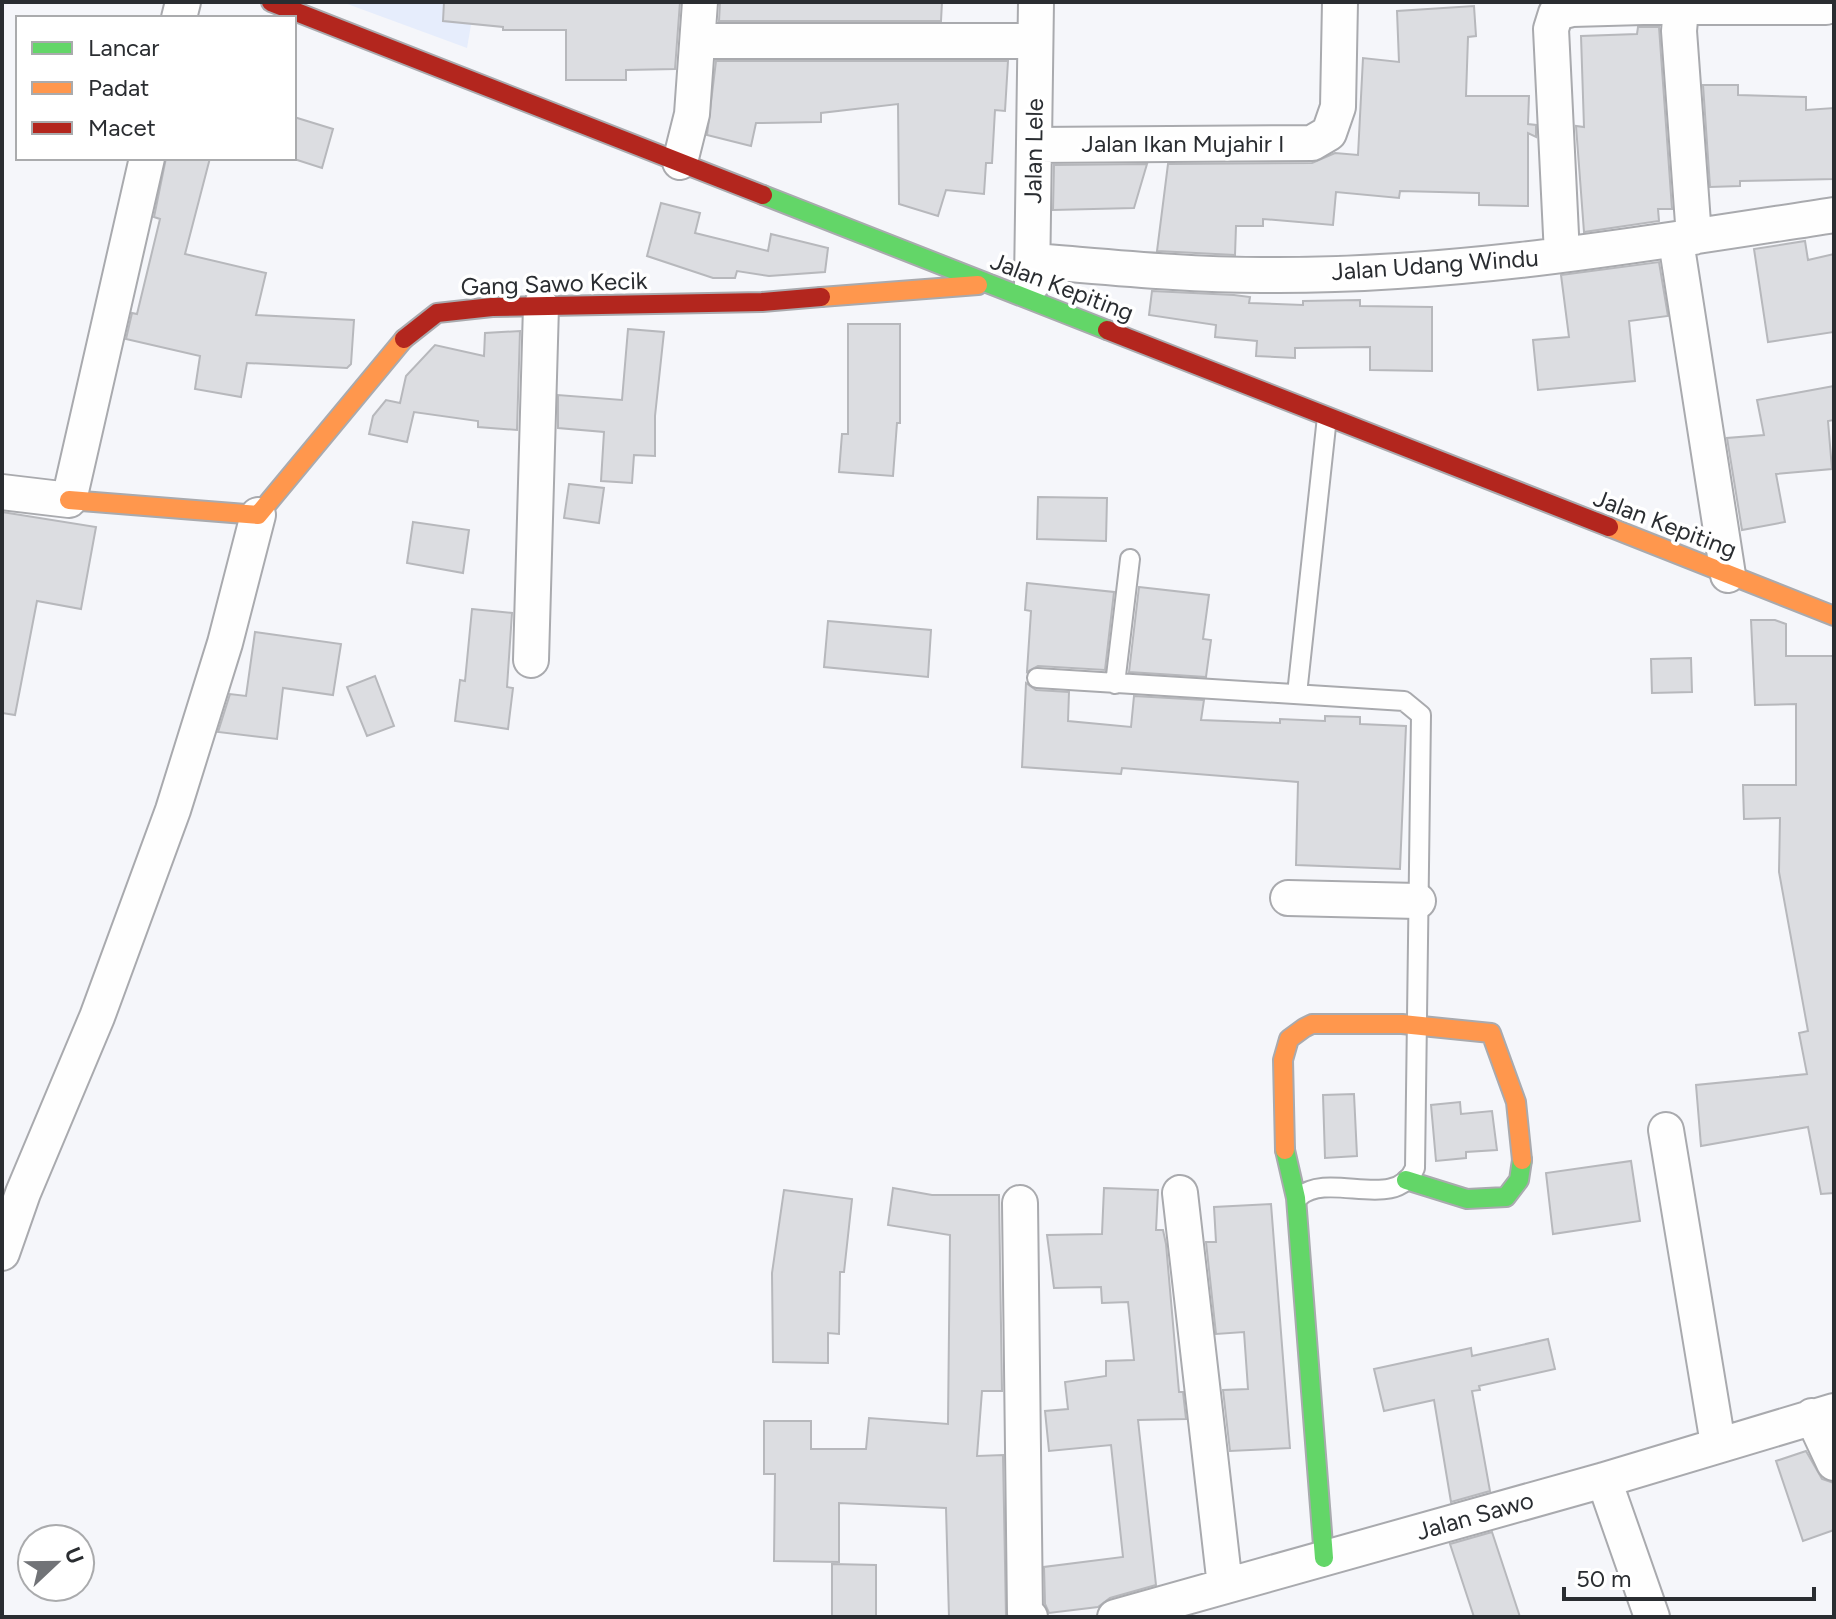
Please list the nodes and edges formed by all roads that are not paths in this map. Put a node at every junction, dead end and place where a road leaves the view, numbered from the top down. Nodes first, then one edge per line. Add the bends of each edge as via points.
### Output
1 (271, 2) edge
2 (700, 2) edge
3 (1036, 2) edge
4 (1340, 2) edge
5 (1826, 7) dead end
6 (1681, 8) junction
7 (699, 41) junction
8 (1035, 41) junction
9 (1034, 145) junction
10 (147, 160) edge
11 (680, 162) junction
12 (1834, 215) edge
13 (1685, 239) junction
14 (1562, 255) junction
15 (1033, 261) junction
16 (989, 284) junction
17 (1032, 301) junction
18 (541, 306) junction
19 (1327, 417) junction
20 (2, 492) edge
21 (69, 500) junction
22 (258, 515) junction
23 (1130, 559) dead end
24 (1728, 575) junction
25 (1834, 616) edge
26 (531, 660) dead end
27 (1037, 678) dead end
28 (1115, 684) junction
29 (1297, 694) junction
30 (1288, 898) dead end
31 (1418, 901) junction
32 (1415, 1025) junction
33 (1666, 1130) dead end
34 (1406, 1180) junction
35 (1180, 1193) dead end
36 (1299, 1197) junction
37 (1020, 1203) dead end
38 (2, 1253) edge
39 (1823, 1413) edge
40 (1718, 1444) junction
41 (1834, 1463) edge
42 (1604, 1480) junction
43 (1324, 1558) junction
44 (1225, 1586) junction
45 (1027, 1615) edge
46 (1115, 1617) edge
47 (1652, 1617) edge

1 - 11 street, Jalan Kepiting
2 - 7 street
3 - 8 street, Jalan Lele
4 - 9 street, Jalan Ikan Mujahir I via 1338,107 1329,133 1312,143
5 - 6 street
6 - 13 street
6 - 14 street via 1556,13 1551,29
7 - 8 street
7 - 11 street via 692,114
8 - 9 street, Jalan Lele
9 - 15 street, Jalan Lele
10 - 21 street
11 - 16 street, Jalan Kepiting
12 - 13 street, Jalan Udang Windu
13 - 14 street, Jalan Udang Windu
13 - 24 street
14 - 15 street, Jalan Udang Windu via 1479,266 1264,276
15 - 17 street, Jalan Lele
16 - 17 street, Jalan Kepiting
16 - 18 street, Gang Sawo Kecik via 762,302
17 - 19 street, Jalan Kepiting
18 - 22 street, Gang Sawo Kecik via 437,313 422,320
18 - 26 street
19 - 24 street, Jalan Kepiting
19 - 29 lane
20 - 21 street
21 - 22 street
22 - 38 street via 173,810
23 - 28 lane
24 - 25 street, Jalan Kepiting
27 - 28 lane
28 - 29 lane
29 - 31 lane via 1404,701 1418,709 1423,722
30 - 31 street
31 - 32 lane
32 - 34 lane via 1415,1168
32 - 34 street via 1491,1033 1505,1057 1520,1135 1520,1179 1506,1197 1485,1201 1458,1200
32 - 36 street via 1312,1024 1297,1031 1285,1047 1287,1164
33 - 40 street
34 - 36 lane via 1391,1188 1316,1190
35 - 44 street
36 - 43 street via 1295,1211
37 - 45 street
39 - 40 street, Jalan Sawo
39 - 41 street
40 - 42 street, Jalan Sawo
42 - 43 street, Jalan Sawo
42 - 47 street
43 - 44 street, Jalan Sawo
44 - 46 street, Jalan Sawo

